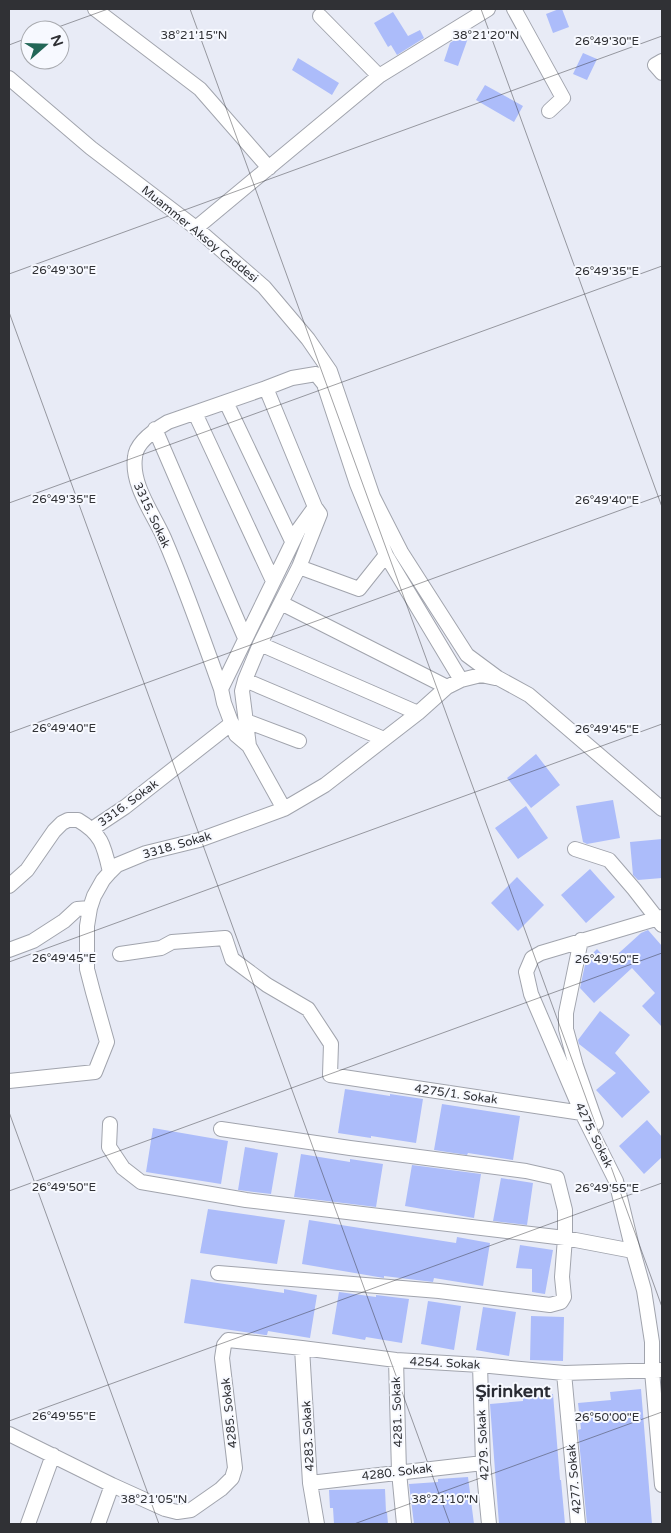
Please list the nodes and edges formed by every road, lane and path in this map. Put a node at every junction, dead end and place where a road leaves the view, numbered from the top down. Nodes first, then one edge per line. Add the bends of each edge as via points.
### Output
1 (95, 9) edge
2 (488, 9) edge
3 (514, 9) edge
4 (320, 16) dead end
5 (662, 61) edge
6 (662, 72) edge
7 (379, 76) junction
8 (9, 78) edge
9 (550, 111) dead end
10 (269, 168) junction
11 (196, 228) junction
12 (266, 388) junction
13 (226, 402) junction
14 (195, 413) junction
15 (155, 429) junction
16 (315, 507) junction
17 (292, 541) junction
18 (386, 555) junction
19 (299, 567) junction
20 (273, 581) junction
21 (281, 603) junction
22 (245, 638) junction
23 (260, 644) junction
24 (498, 678) junction
25 (245, 680) junction
26 (461, 680) junction
27 (447, 687) junction
28 (221, 689) junction
29 (418, 712) junction
30 (246, 721) junction
31 (232, 723) junction
32 (384, 739) junction
33 (299, 741) dead end
34 (249, 746) junction
35 (284, 809) junction
36 (662, 809) edge
37 (92, 830) junction
38 (575, 849) dead end
39 (110, 872) junction
40 (9, 886) edge
41 (90, 908) junction
42 (661, 920) edge
43 (581, 940) junction
44 (9, 950) edge
45 (120, 954) dead end
46 (9, 1081) edge
47 (582, 1113) junction
48 (110, 1124) dead end
49 (221, 1129) dead end
50 (616, 1181) junction
51 (566, 1238) junction
52 (632, 1251) junction
53 (218, 1273) dead end
54 (302, 1348) junction
55 (222, 1358) joint
56 (396, 1360) junction
57 (480, 1365) junction
58 (657, 1371) edge
59 (564, 1373) junction
60 (9, 1434) edge
61 (53, 1455) junction
62 (483, 1463) junction
63 (399, 1472) junction
64 (310, 1483) junction
65 (112, 1485) junction
66 (662, 1485) edge
67 (28, 1524) edge
68 (98, 1524) edge
69 (318, 1524) edge
70 (404, 1524) edge
71 (489, 1524) edge
72 (578, 1524) edge

1 - 10 street via 200,89
2 - 7 street
3 - 9 street via 563,98
4 - 7 street
5 - 6 street via 656,64
7 - 10 street
8 - 11 street, Muammer Aksoy Caddesi via 90,148
10 - 11 street
11 - 24 street, Muammer Aksoy Caddesi via 264,287 330,371 373,497 400,552 467,655
12 - 13 street, 3315. Sokak
12 - 16 street
12 - 18 street, 3315. Sokak via 292,378 316,374 324,384 357,484
13 - 14 street, 3315. Sokak
13 - 17 street
14 - 15 street, 3315. Sokak
14 - 20 street
15 - 22 street
15 - 28 street, 3315. Sokak via 134,455 135,478 164,538
16 - 17 street
16 - 19 street via 320,514
17 - 20 street
18 - 19 street via 359,589
18 - 26 street
19 - 21 street
20 - 22 street
21 - 23 street
21 - 27 street
22 - 28 street
23 - 25 street
23 - 29 street
24 - 26 street, 3318. Sokak via 481,675
24 - 36 street, Muammer Aksoy Caddesi via 529,695
25 - 30 street via 242,691
25 - 32 street
26 - 27 street, 3318. Sokak
27 - 29 street, 3318. Sokak
28 - 31 street, 3315. Sokak
29 - 32 street, 3318. Sokak
30 - 33 street
30 - 34 street
31 - 34 street, 3315. Sokak via 236,735
31 - 37 street, 3316. Sokak
32 - 35 street, 3318. Sokak via 325,785
34 - 35 street
35 - 39 street, 3318. Sokak via 199,840 146,853
37 - 39 street via 101,842
37 - 40 street, 3316. Sokak via 78,820 62,823 28,870
38 - 42 street via 609,860
39 - 41 street, 3318. Sokak
41 - 44 street via 77,909 33,941
41 - 46 street, 3318. Sokak via 87,969 107,1042 95,1072
42 - 43 street, 4275. Sokak
43 - 47 street, 4275. Sokak via 540,952 532,958 526,972 532,994
43 - 50 street via 566,1013 566,1029
45 - 47 street, 4275/1. Sokak via 161,948 172,942 225,938 232,959 267,985 308,1008 331,1044 330,1075
47 - 50 street, 4275. Sokak
48 - 51 street via 109,1147 123,1168 141,1182 246,1200
49 - 51 street via 557,1178 566,1210
50 - 52 street, 4275. Sokak
51 - 52 street
51 - 53 street via 562,1277 564,1296 562,1302 550,1305 439,1291
52 - 58 street, 4275. Sokak via 644,1290
54 - 55 street, 4254. Sokak via 228,1340
54 - 56 street, 4254. Sokak
54 - 64 street, 4283. Sokak
55 - 65 street, 4285. Sokak via 235,1468 232,1478 190,1510 177,1512
56 - 57 street, 4254. Sokak
56 - 63 street, 4281. Sokak
57 - 59 street, 4254. Sokak
57 - 62 street, 4279. Sokak
58 - 59 street, 4254. Sokak
58 - 66 street, 4275. Sokak
59 - 72 street, 4277. Sokak
60 - 61 street
61 - 65 street
61 - 67 street
62 - 63 street, 4280. Sokak
62 - 71 street, 4279. Sokak
63 - 64 street, 4280. Sokak
63 - 70 street, 4281. Sokak
64 - 69 street, 4283. Sokak
65 - 68 street

